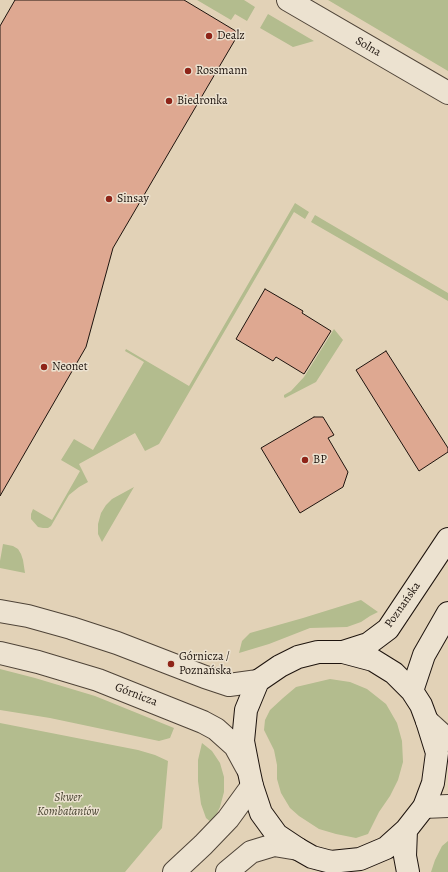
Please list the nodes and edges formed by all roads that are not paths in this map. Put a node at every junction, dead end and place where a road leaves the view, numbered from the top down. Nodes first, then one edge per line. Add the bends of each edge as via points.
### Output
1 (288, 0) edge
2 (448, 93) edge
3 (448, 539) edge
4 (0, 611) edge
5 (448, 613) edge
6 (343, 652) junction
7 (0, 653) edge
8 (258, 681) junction
9 (412, 691) junction
10 (427, 721) junction
11 (448, 740) edge
12 (251, 779) junction
13 (448, 806) edge
14 (424, 807) junction
15 (406, 830) junction
16 (298, 849) junction
17 (336, 867) edge
18 (174, 872) edge
19 (227, 872) edge
20 (408, 872) edge

1 - 2 street, Solna
3 - 6 street, Poznańska via 388,629 368,644
4 - 8 street via 71,628 229,685
5 - 9 street via 424,655
6 - 8 street via 318,652 298,657
6 - 9 street via 373,660 394,673
7 - 12 street, Górnicza via 98,680 216,728 235,746
8 - 12 street via 246,710 243,741
9 - 10 street
10 - 11 street
10 - 14 street via 437,752 433,783
12 - 16 street via 261,813 277,835
12 - 18 street via 228,820
13 - 14 street
14 - 15 street
15 - 17 street via 386,848
15 - 20 street via 405,856
16 - 17 street
16 - 19 street via 274,845 252,852

